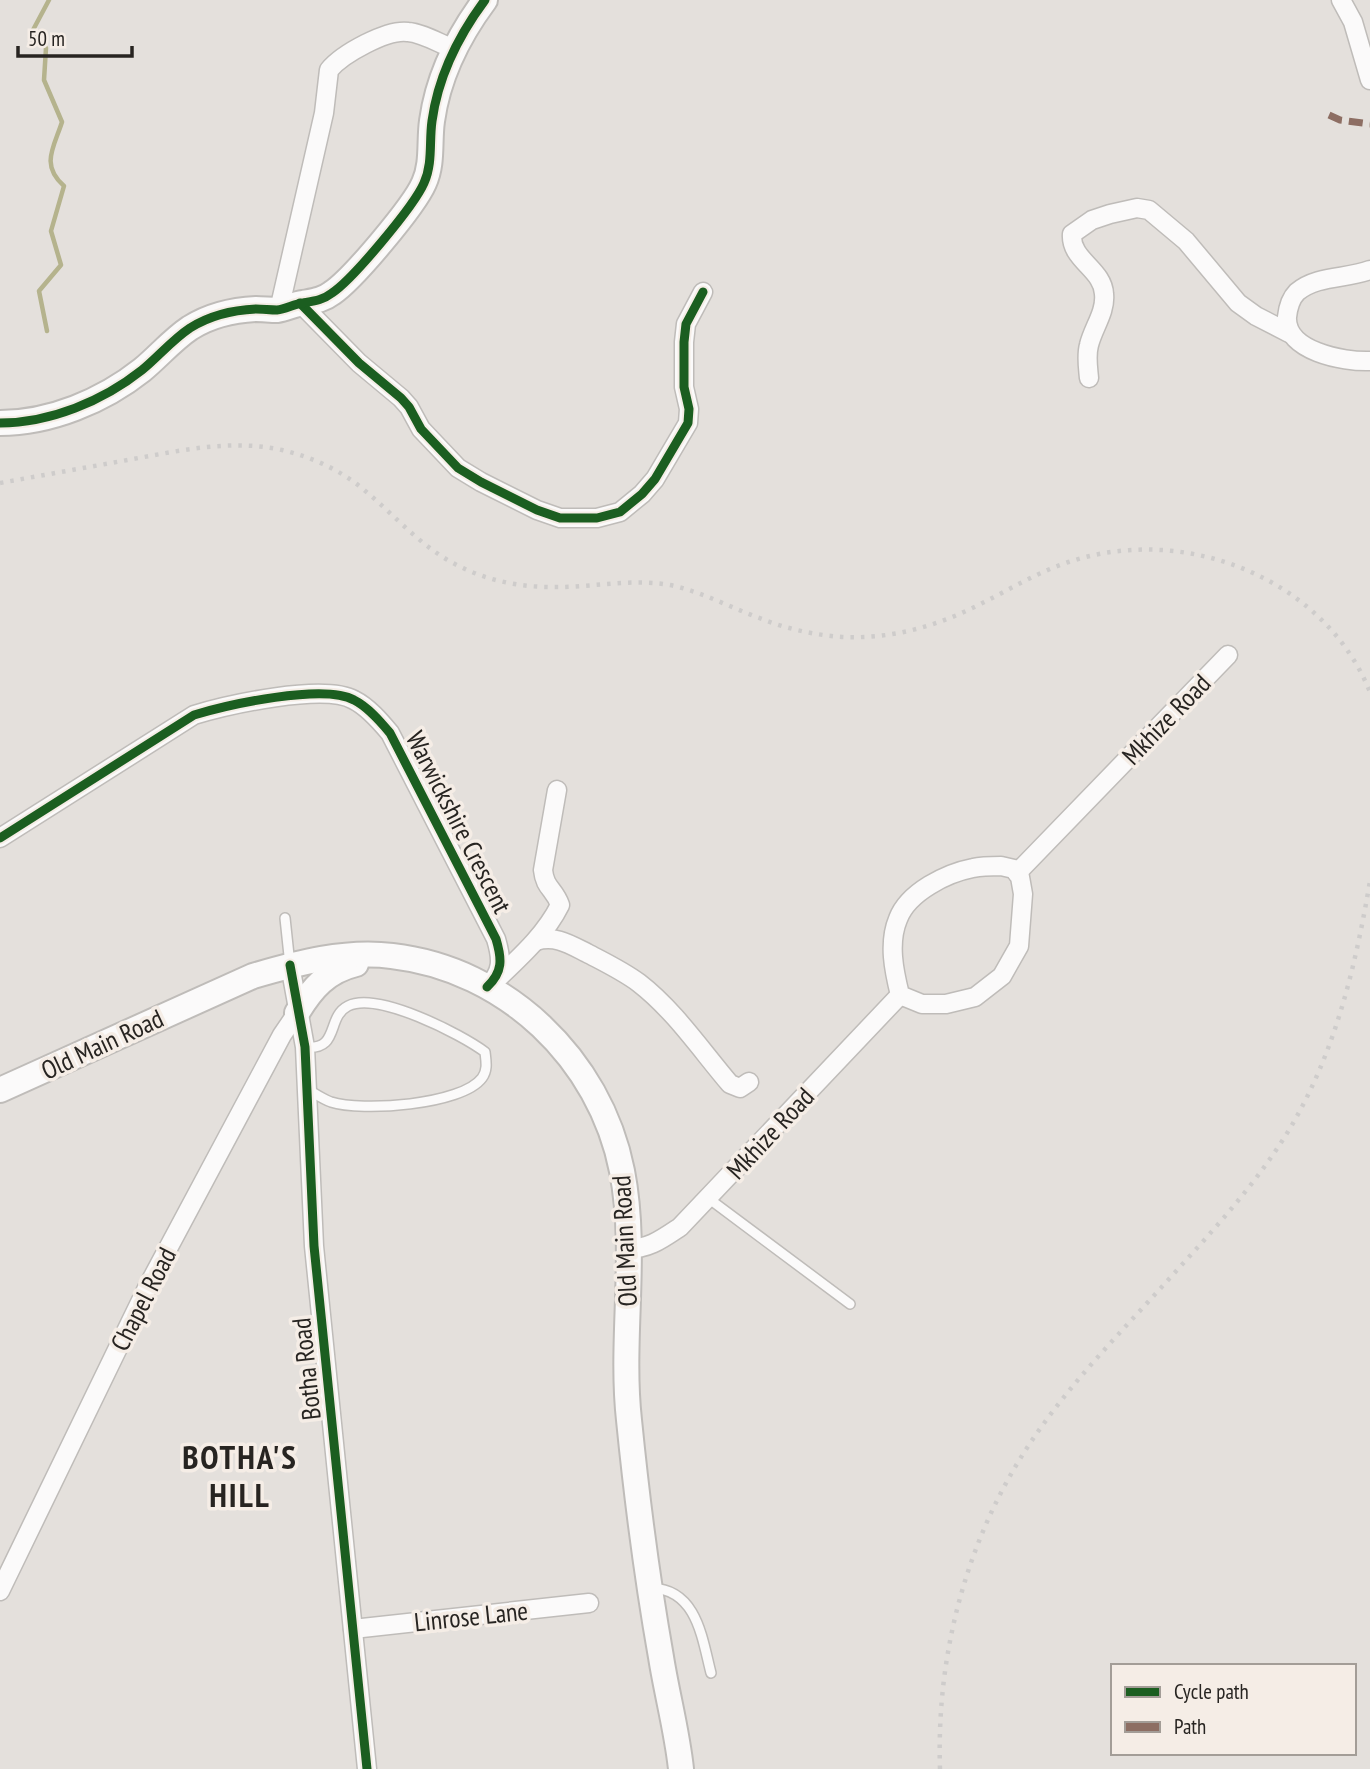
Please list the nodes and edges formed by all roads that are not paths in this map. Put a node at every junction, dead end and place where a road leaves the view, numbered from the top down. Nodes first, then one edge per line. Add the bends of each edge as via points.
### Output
1 (485, 0) edge
2 (1341, 0) edge
3 (454, 49) junction
4 (1370, 80) edge
5 (1370, 270) edge
6 (703, 292) dead end
7 (290, 306) junction
8 (1289, 333) junction
9 (1370, 361) edge
10 (1089, 378) dead end
11 (0, 423) edge
12 (1228, 654) dead end
13 (557, 790) dead end
14 (0, 838) edge
15 (1017, 873) junction
16 (285, 918) dead end
17 (536, 941) junction
18 (391, 956) junction
19 (290, 965) junction
20 (488, 987) junction
21 (900, 995) junction
22 (298, 1013) junction
23 (305, 1047) junction
24 (749, 1083) dead end
25 (307, 1089) junction
26 (0, 1090) edge
27 (708, 1198) junction
28 (627, 1248) junction
29 (850, 1304) dead end
30 (650, 1588) junction
31 (0, 1591) edge
32 (589, 1603) dead end
33 (353, 1629) junction
34 (711, 1673) dead end
35 (367, 1769) edge
36 (681, 1769) edge

1 - 3 main road
2 - 4 street via 1353,22
3 - 7 main road via 435,103 424,184 412,203 334,293
3 - 7 street via 399,32 354,51 330,70
5 - 8 street via 1312,283 1295,293 1287,320
6 - 7 street via 686,324 688,423 642,494 620,512 597,518 560,518 537,510 458,468 421,429 401,398
7 - 11 main road via 213,317 191,328 119,388 74,408 18,423
8 - 9 street via 1327,356
8 - 10 street via 1238,303 1186,241 1159,217 1149,210 1125,210 1092,220 1072,234 1074,251 1100,278 1105,292 1086,356
12 - 15 street, Mkhize Road
13 - 17 street via 543,870 544,881 560,905
14 - 20 street, Warwickshire Crescent via 194,715 229,704 335,693 354,699 390,733 496,939 501,968
15 - 21 street via 1001,866 973,868 942,878 902,909 893,945
15 - 21 street via 1023,894 1023,924 1019,946 1002,976 975,997 946,1004 922,1004
16 - 19 lane
17 - 20 street
17 - 24 street via 561,940 638,982 730,1084 740,1088
18 - 19 main road, Old Main Road via 335,957
18 - 20 main road, Old Main Road via 437,965
18 - 22 main road via 329,974
19 - 22 street, Botha Road
19 - 26 main road, Old Main Road via 253,976
20 - 28 main road, Old Main Road via 558,1041 596,1095 610,1124 622,1171
21 - 27 street, Mkhize Road
22 - 23 street, Botha Road
22 - 31 street, Chapel Road via 149,1284
23 - 25 street, Botha Road
23 - 25 lane via 319,1047 341,1012 358,1003 428,1019 474,1043 485,1052 487,1064 474,1087 429,1102 355,1105 331,1102
25 - 33 street, Botha Road via 314,1246
27 - 28 street, Mkhize Road via 680,1227 655,1244
27 - 29 lane
28 - 30 main road, Old Main Road via 627,1404
30 - 34 lane via 663,1588 690,1606
30 - 36 main road, Old Main Road
32 - 33 street, Linrose Lane
33 - 35 street, Botha Road

